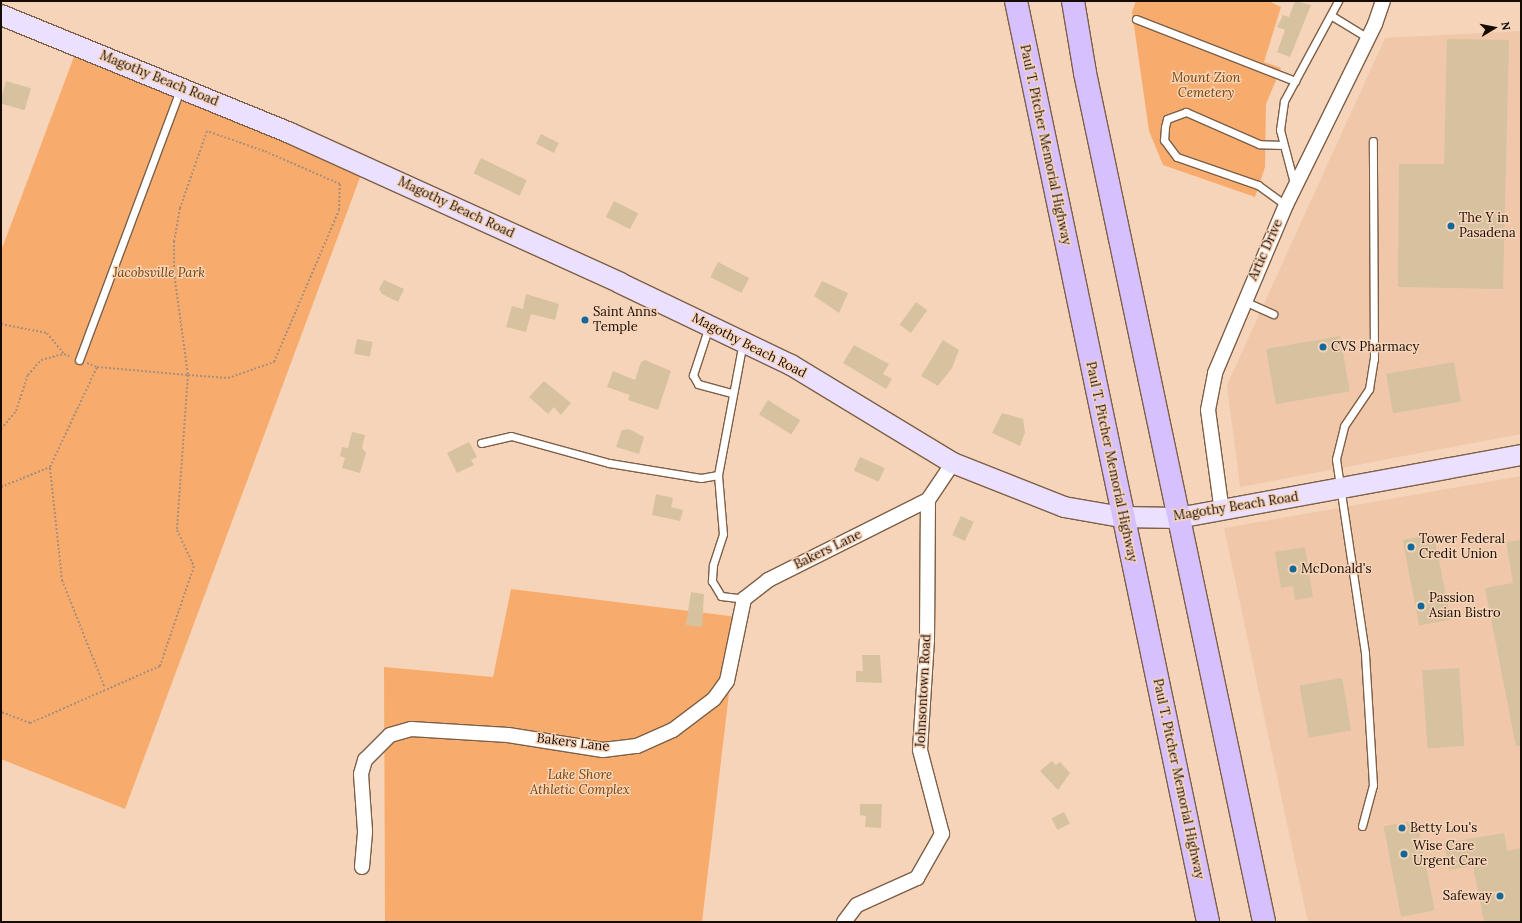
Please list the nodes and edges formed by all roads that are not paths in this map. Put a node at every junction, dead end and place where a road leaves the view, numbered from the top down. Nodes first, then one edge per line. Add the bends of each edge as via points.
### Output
1 (1016, 1) edge
2 (1073, 1) edge
3 (1338, 1) edge
4 (1383, 1) edge
5 (1, 15) edge
6 (1332, 16) junction
7 (1136, 19) dead end
8 (1368, 38) junction
9 (1295, 81) junction
10 (181, 88) junction
11 (1373, 141) dead end
12 (1283, 145) junction
13 (1295, 187) junction
14 (1286, 205) junction
15 (1244, 301) junction
16 (1273, 314) dead end
17 (709, 326) junction
18 (743, 342) junction
19 (79, 360) dead end
20 (732, 393) junction
21 (481, 443) dead end
22 (1521, 455) edge
23 (952, 463) junction
24 (718, 475) junction
25 (1339, 491) junction
26 (928, 500) junction
27 (1222, 512) junction
28 (1122, 517) junction
29 (1178, 518) junction
30 (744, 599) junction
31 (1362, 826) dead end
32 (362, 867) dead end
33 (844, 922) edge
34 (1208, 922) edge
35 (1264, 922) edge

1 - 28 main road, Paul T. Pitcher Memorial Highway
2 - 29 main road via 1085,73
3 - 6 lane
4 - 8 street, Artic Drive
5 - 10 street, Magothy Beach Road
6 - 8 lane
6 - 9 lane
7 - 9 lane
8 - 13 street, Artic Drive
9 - 12 lane via 1284,101
10 - 17 street, Magothy Beach Road via 290,133
10 - 19 lane
11 - 25 lane via 1374,359 1369,389 1344,426 1336,459
12 - 13 lane
12 - 14 lane via 1260,144 1186,112 1167,119 1165,127 1164,140 1177,157 1258,185
13 - 14 street, Artic Drive
14 - 15 street, Artic Drive
15 - 16 lane
15 - 27 street, Artic Drive via 1215,373 1208,410
17 - 18 street, Magothy Beach Road
17 - 20 lane via 693,375 698,384
18 - 20 lane
18 - 23 street, Magothy Beach Road via 791,365
20 - 24 lane
21 - 24 lane via 511,436 609,463 702,478
22 - 25 street, Magothy Beach Road
23 - 26 street
23 - 28 street, Magothy Beach Road via 1064,507
24 - 30 lane via 723,534 713,566 712,582 721,596
25 - 27 street, Magothy Beach Road
25 - 31 lane via 1365,653 1373,785
26 - 30 street, Bakers Lane via 768,580
26 - 33 street, Johnsontown Road via 927,640 920,750 942,834 917,878 857,905
27 - 29 street, Magothy Beach Road
28 - 29 street, Magothy Beach Road
28 - 34 main road, Paul T. Pitcher Memorial Highway
29 - 35 main road
30 - 32 street, Bakers Lane via 726,681 714,699 673,730 637,746 603,750 508,734 410,729 390,735 365,760 361,774 365,831

